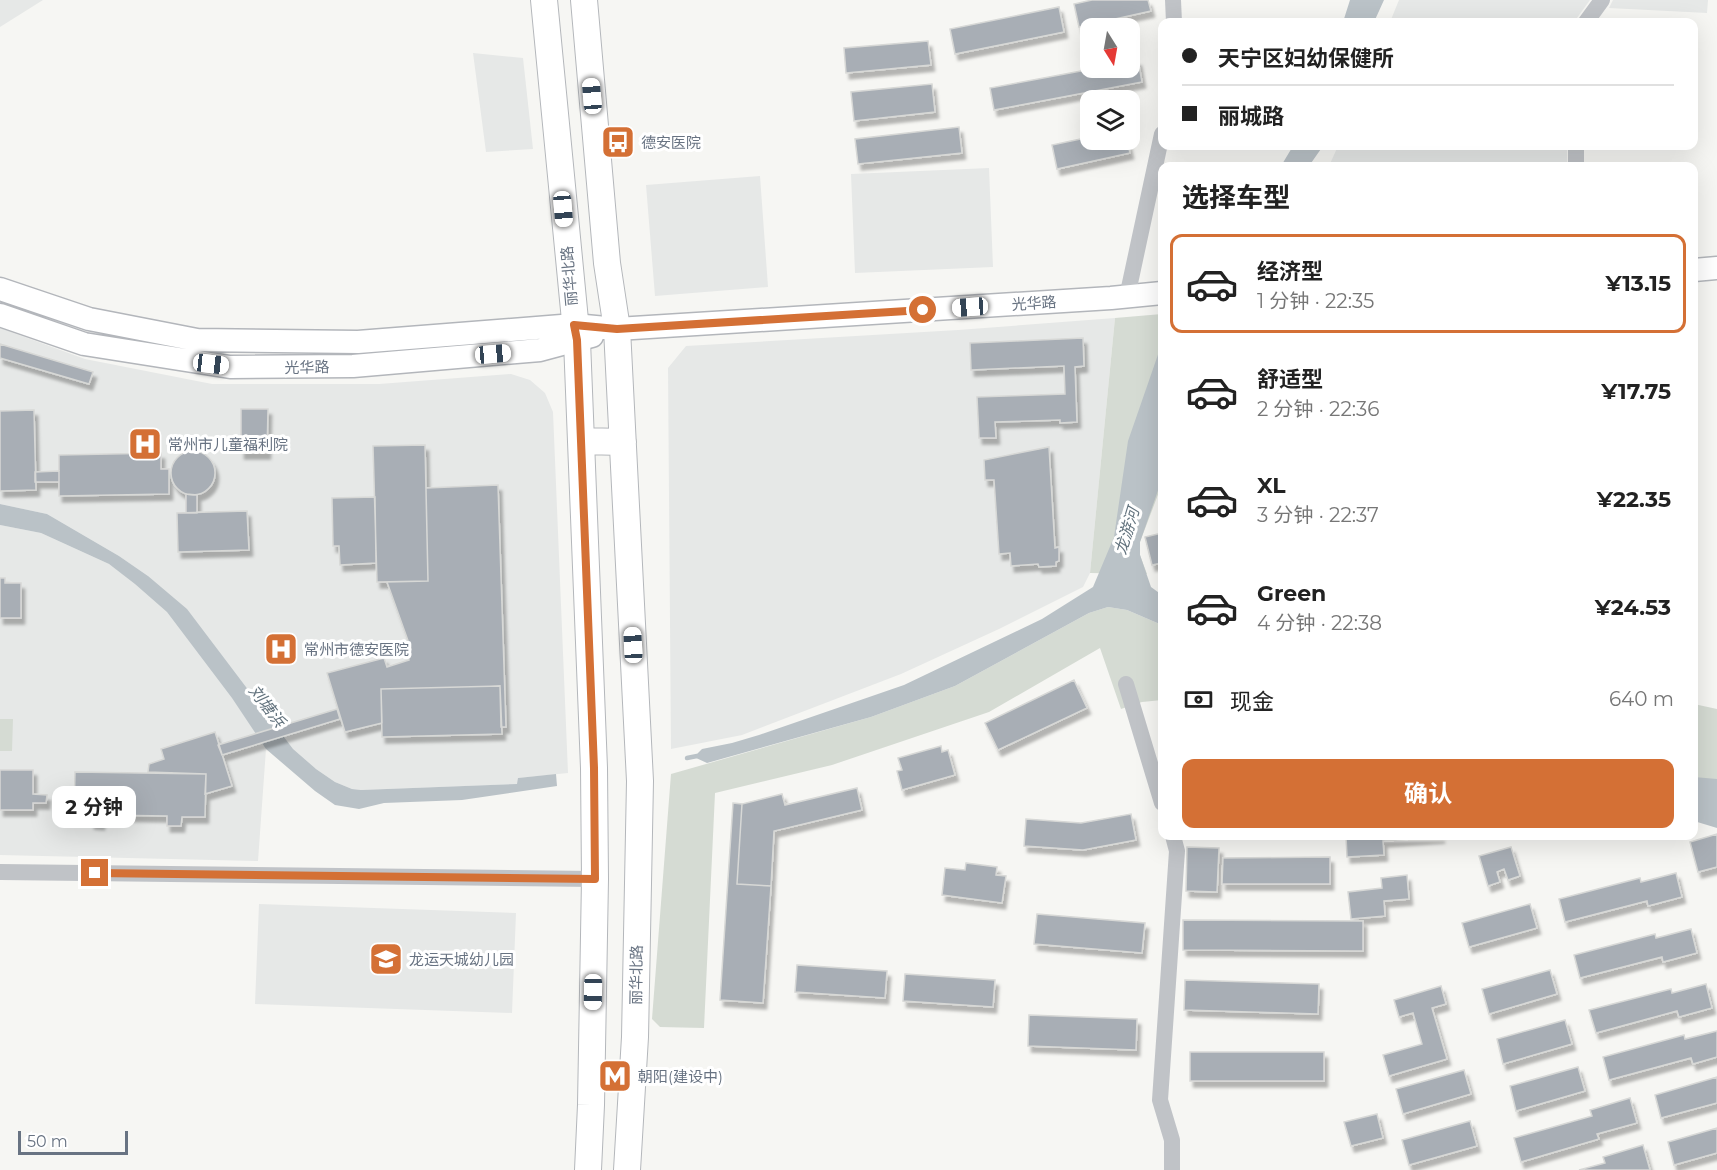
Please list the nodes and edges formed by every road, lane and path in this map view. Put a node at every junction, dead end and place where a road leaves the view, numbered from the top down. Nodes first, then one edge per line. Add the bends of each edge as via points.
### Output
1 (544, 0) edge
2 (584, 0) edge
3 (1173, 0) edge
4 (1602, 0) edge
5 (1174, 18) edge
6 (1589, 18) edge
7 (1159, 150) edge
8 (1717, 268) edge
9 (1698, 270) edge
10 (0, 289) edge
11 (1158, 293) edge
12 (1127, 297) junction
13 (0, 315) edge
14 (617, 329) junction
15 (576, 333) junction
16 (581, 441) junction
17 (623, 442) junction
18 (1126, 684) dead end
19 (1158, 790) edge
20 (1174, 840) edge
21 (0, 872) edge
22 (595, 879) junction
23 (588, 1170) edge
24 (627, 1170) edge
25 (1172, 1170) edge

1 - 15 main road, 丽华北路
2 - 14 main road, 丽华北路 via 607,263
3 - 5 street
4 - 6 street
7 - 12 street
8 - 9 main road
10 - 15 main road, 光华路 via 89,319 197,339 358,342
11 - 12 main road, 光华路
12 - 14 main road, 光华路
13 - 15 main road, 光华路 via 84,344 230,367 353,366 540,350
14 - 15 main road, 光华路
14 - 17 main road, 丽华北路
15 - 16 main road, 丽华北路
16 - 17 main road
16 - 22 main road, 丽华北路
17 - 24 main road, 丽华北路 via 640,770 635,1037
18 - 19 street
20 - 25 street via 1177,851 1160,1100 1172,1140
21 - 22 street
22 - 23 main road, 丽华北路

